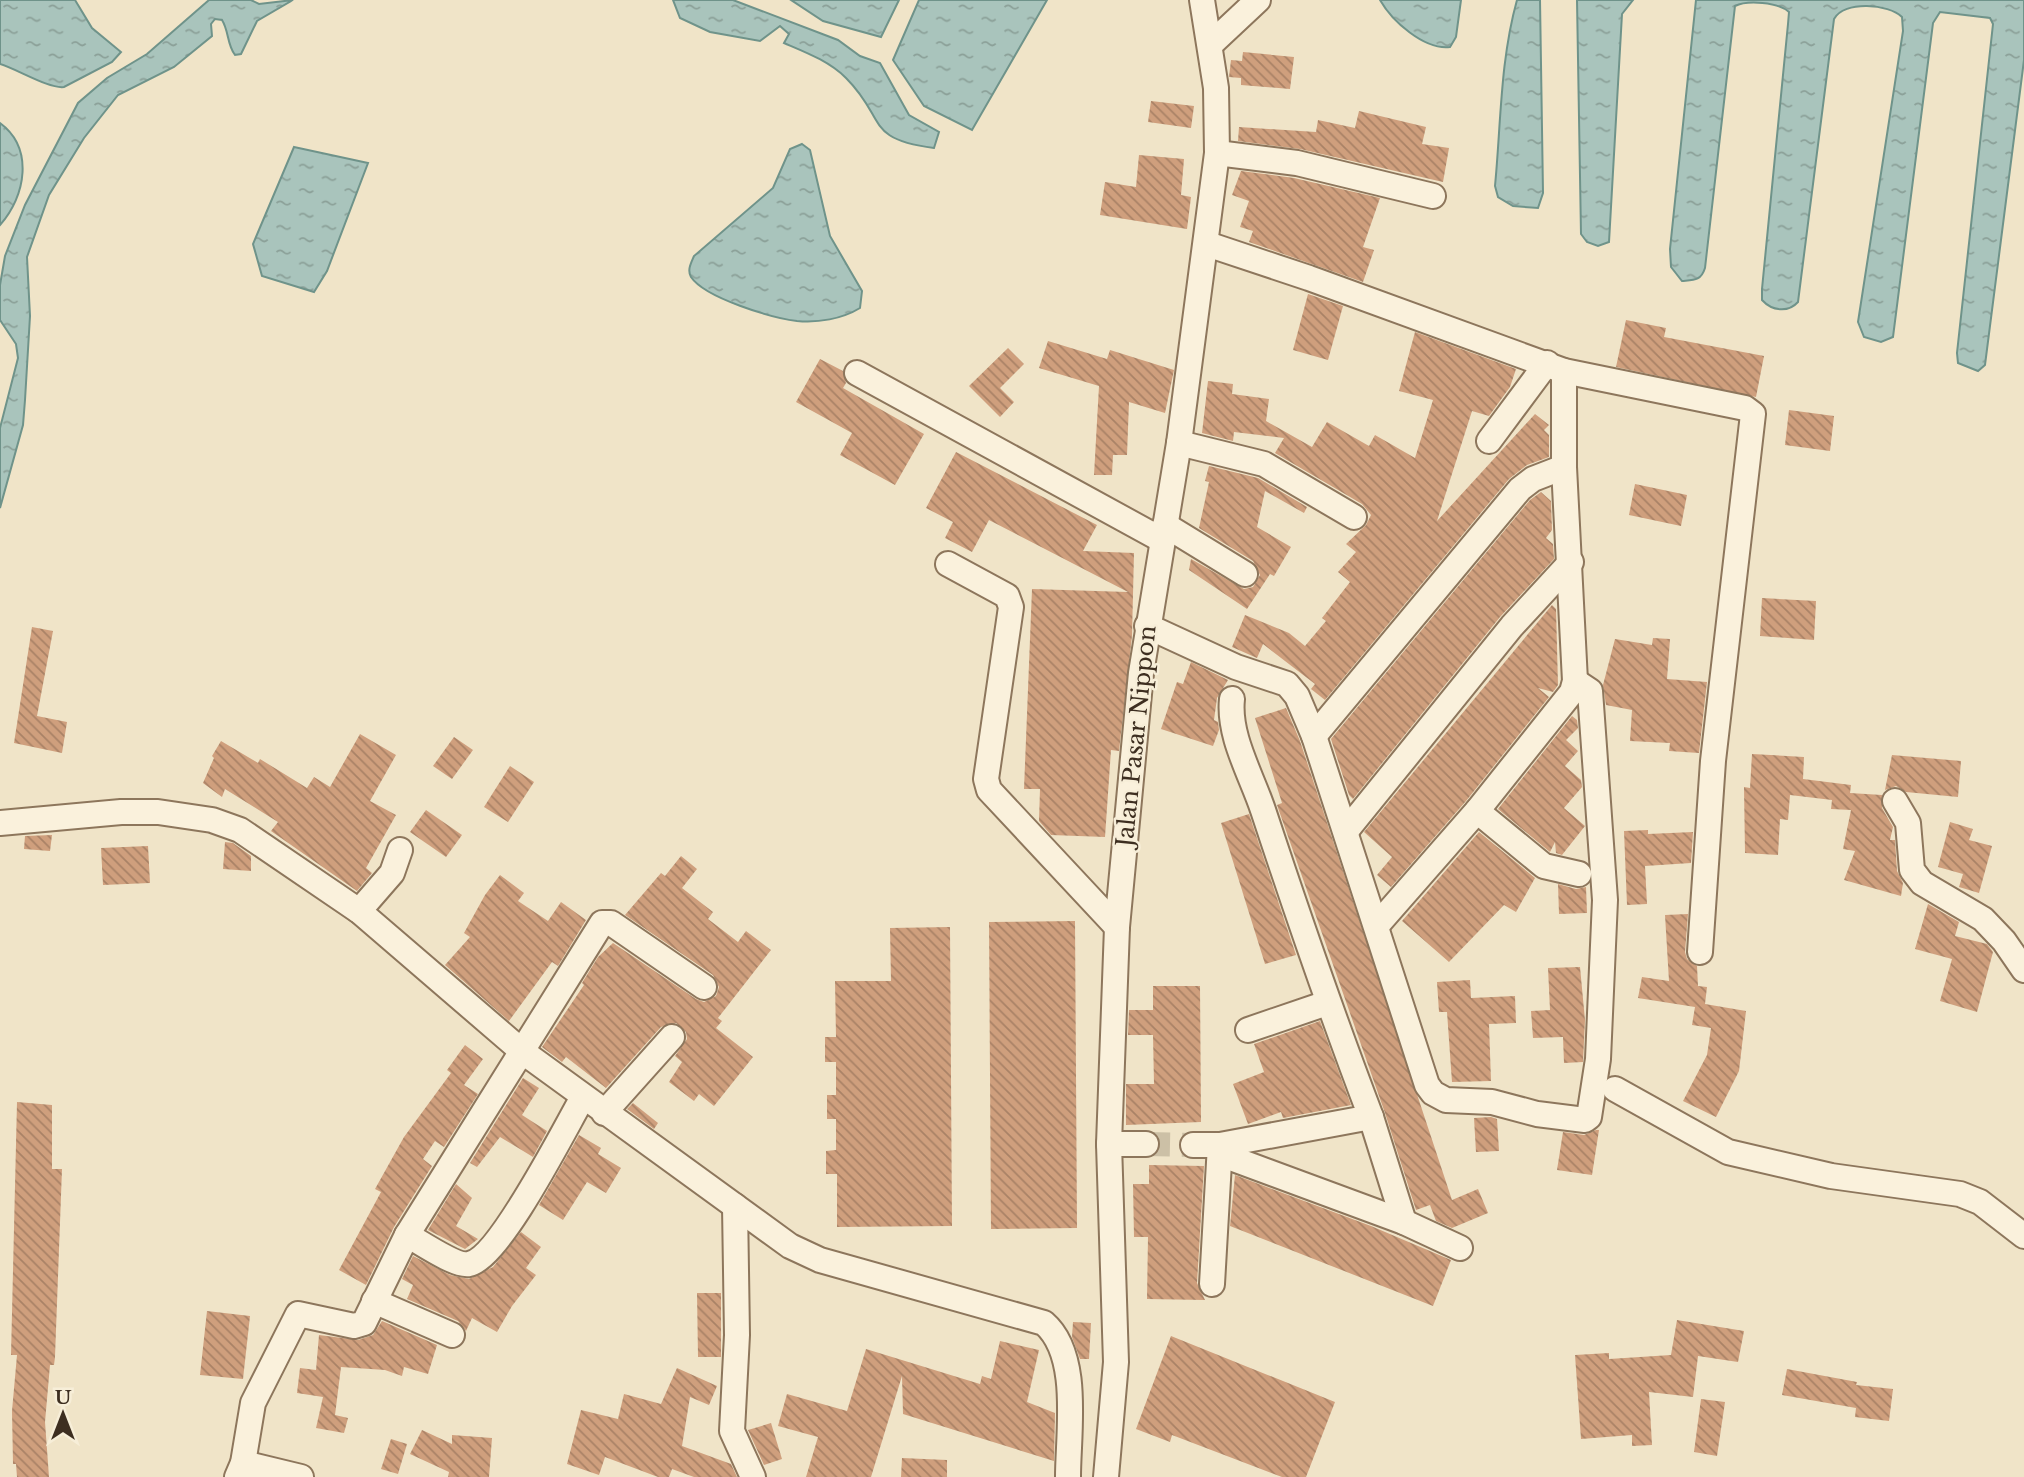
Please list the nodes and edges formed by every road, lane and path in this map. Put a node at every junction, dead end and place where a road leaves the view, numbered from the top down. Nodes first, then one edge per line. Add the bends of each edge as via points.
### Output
1 (1202, 0) edge
2 (1258, 0) edge
3 (1211, 44) junction
4 (1217, 153) junction
5 (1433, 196) dead end
6 (1207, 244) junction
7 (1555, 367) junction
8 (857, 373) dead end
9 (1489, 441) dead end
10 (1179, 443) junction
11 (1564, 467) junction
12 (1354, 517) dead end
13 (1163, 533) junction
14 (1570, 562) junction
15 (948, 564) dead end
16 (1245, 574) dead end
17 (1147, 626) junction
18 (1575, 681) junction
19 (1232, 698) dead end
20 (1314, 736) junction
21 (1895, 800) dead end
22 (1477, 811) junction
23 (0, 823) edge
24 (1346, 831) junction
25 (400, 850) dead end
26 (1579, 874) dead end
27 (359, 911) junction
28 (1378, 924) junction
29 (1117, 927) junction
30 (1700, 952) dead end
31 (2024, 970) edge
32 (704, 987) dead end
33 (1327, 1003) junction
34 (1248, 1030) dead end
35 (672, 1037) dead end
36 (523, 1052) junction
37 (1615, 1089) dead end
38 (583, 1097) junction
39 (604, 1113) junction
40 (1371, 1117) junction
41 (1109, 1144) junction
42 (1146, 1144) tunnel mouth
43 (1193, 1145) tunnel mouth
44 (1220, 1150) junction
45 (735, 1206) junction
46 (1404, 1222) junction
47 (407, 1235) junction
48 (2024, 1236) edge
49 (1460, 1248) dead end
50 (1212, 1284) dead end
51 (374, 1301) junction
52 (452, 1335) dead end
53 (240, 1470) edge
54 (301, 1477) edge
55 (753, 1477) edge
56 (1068, 1477) edge
57 (1105, 1477) edge

1 - 3 street, Jalan Pasar Nippon
2 - 3 street
3 - 4 street, Jalan Pasar Nippon
4 - 5 street via 1297,163
4 - 6 street, Jalan Pasar Nippon
6 - 7 street
6 - 10 street, Jalan Pasar Nippon
7 - 9 street
7 - 11 street
7 - 30 street via 1745,408 1753,414 1713,761
8 - 13 street
10 - 12 street via 1264,464
10 - 13 street, Jalan Pasar Nippon
11 - 14 street
11 - 20 street via 1533,478 1520,489
13 - 16 street
13 - 17 street, Jalan Pasar Nippon
14 - 18 street
14 - 24 street via 1512,626
15 - 29 street via 1007,596 1011,607 986,779 989,790
17 - 20 street via 1236,667 1287,684
17 - 29 street, Jalan Pasar Nippon
18 - 22 street via 1567,699
18 - 28 street via 1590,691 1605,900 1598,1059 1586,1121 1492,1102 1447,1100 1433,1093
19 - 33 street via 1231,723
20 - 24 street
21 - 31 street via 1908,823 1912,870 1922,883 1983,919
22 - 26 street via 1544,866
22 - 28 street
23 - 27 street via 121,812 212,820 258,841
24 - 28 street
25 - 27 street via 392,873
27 - 36 street
29 - 41 street, Jalan Pasar Nippon
32 - 36 street via 611,923 602,923
33 - 34 street
33 - 40 street
35 - 39 street
36 - 38 street
36 - 47 street
37 - 48 street via 1728,1152 1831,1176 1960,1194 1980,1202
38 - 39 street
38 - 47 street via 504,1234 473,1263 452,1260
39 - 45 street
40 - 44 street
40 - 46 street
41 - 42 street
41 - 57 street, Jalan Pasar Nippon via 1116,1362
43 - 44 street
44 - 46 street
44 - 50 street
45 - 55 street via 737,1335 732,1431
45 - 56 street via 803,1254 1044,1324 1056,1337 1067,1364
46 - 49 street
47 - 51 street
51 - 52 street
51 - 53 street via 360,1325 298,1314 253,1403
53 - 54 street

